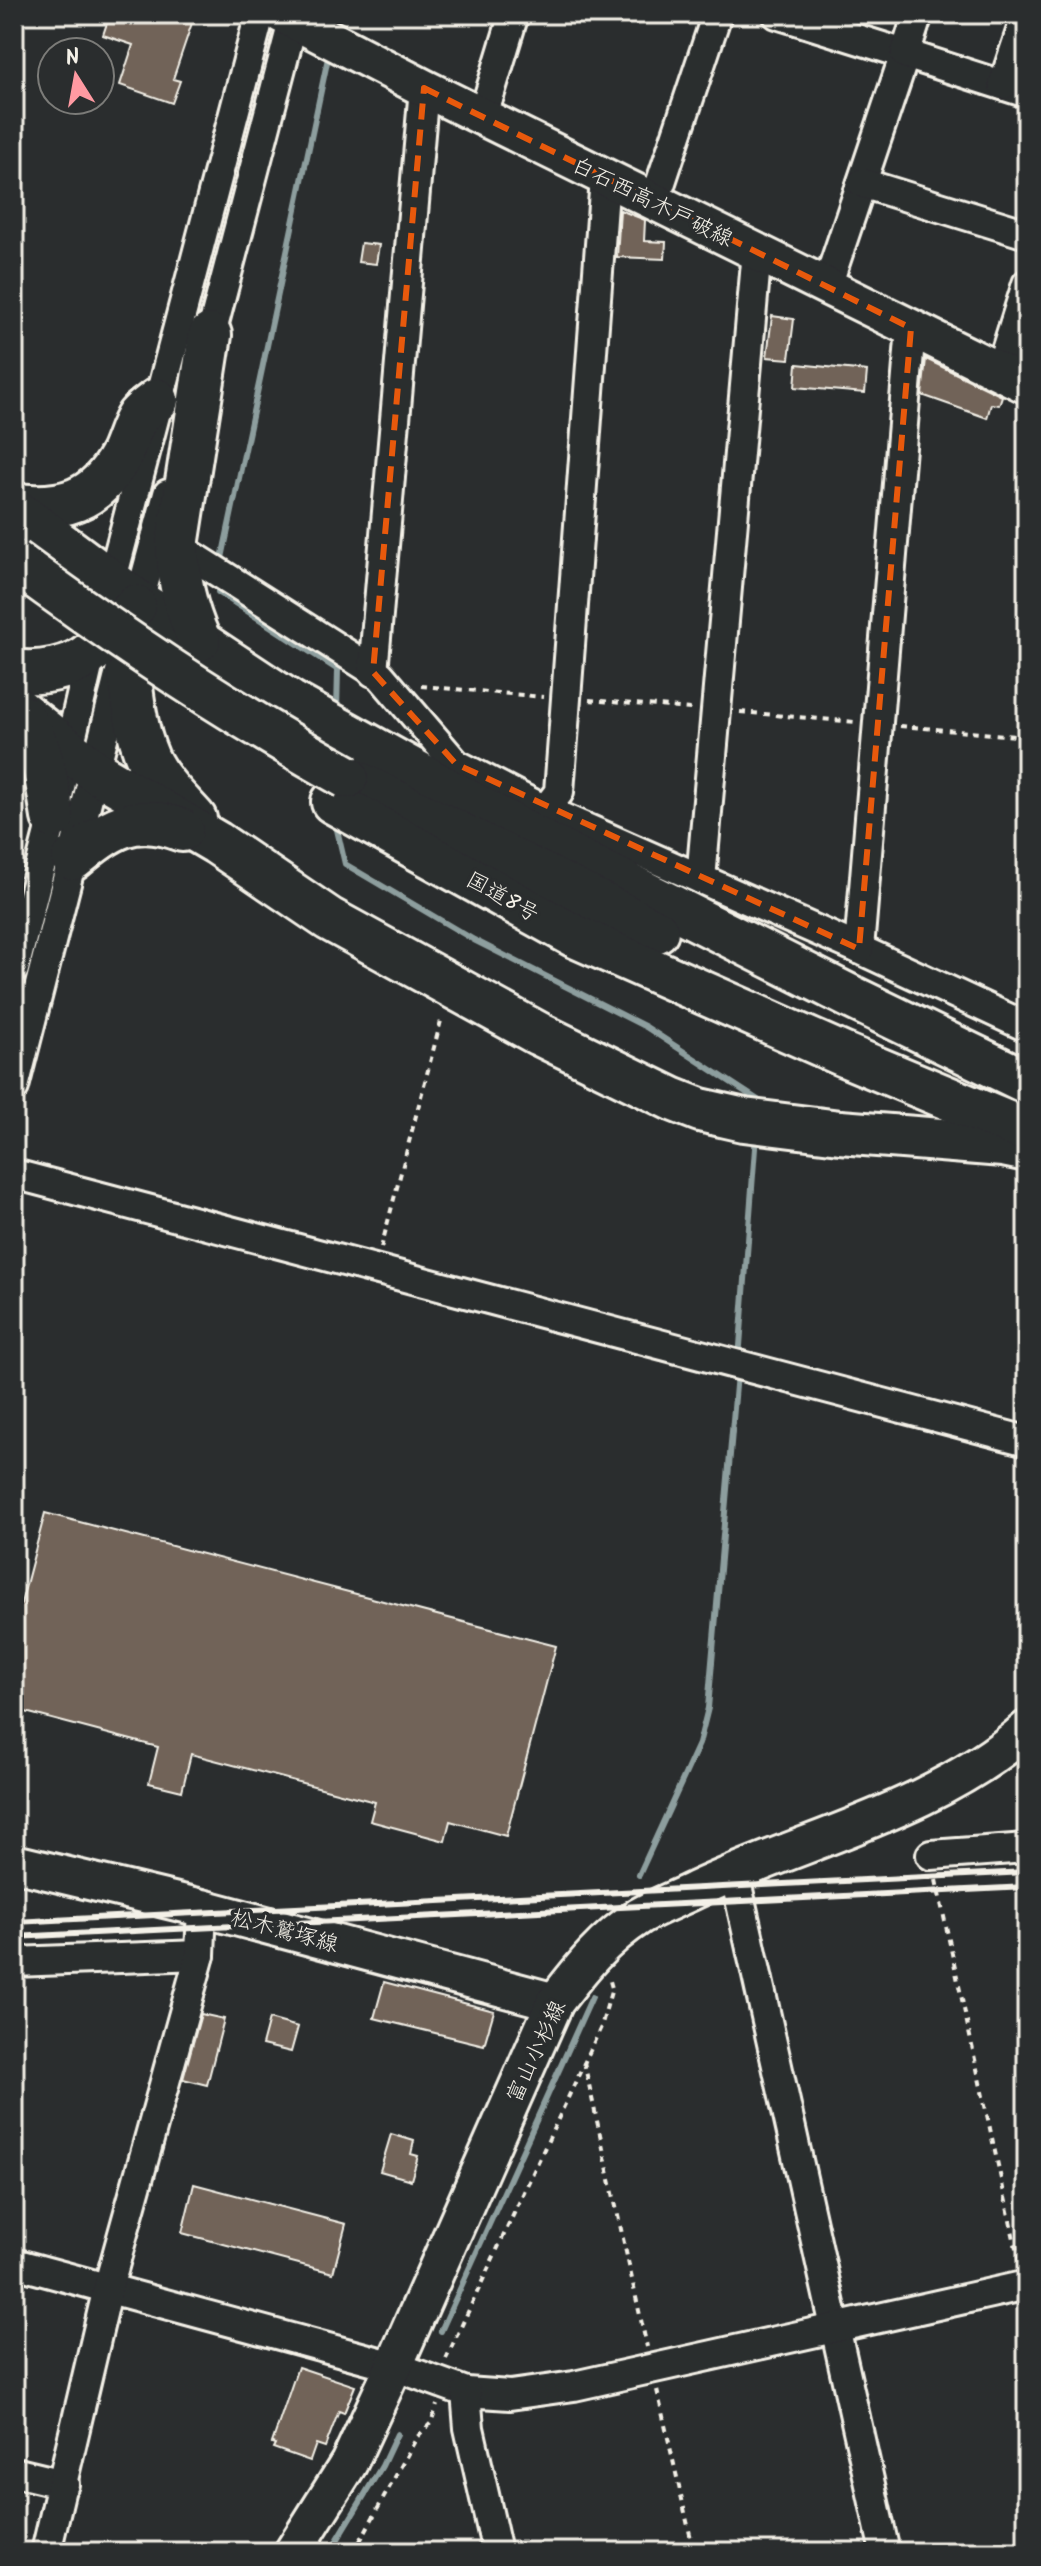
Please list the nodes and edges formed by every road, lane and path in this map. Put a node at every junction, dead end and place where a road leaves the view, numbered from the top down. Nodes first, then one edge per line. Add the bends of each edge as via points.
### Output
1 (514, 14) edge
2 (717, 14) edge
3 (777, 14) edge
4 (918, 14) edge
5 (1027, 14) edge
6 (282, 16) edge
7 (905, 54) junction
8 (424, 88) junction
9 (1015, 89) edge
10 (489, 96) dead end
11 (605, 178) junction
12 (862, 183) junction
13 (655, 200) junction
14 (1027, 234) edge
15 (757, 251) junction
16 (1027, 284) edge
17 (827, 286) junction
18 (911, 328) junction
19 (210, 335) junction
20 (1013, 379) edge
21 (157, 400) junction
22 (14, 507) edge
23 (177, 546) junction
24 (14, 561) edge
25 (126, 592) junction
26 (14, 596) edge
27 (199, 640) junction
28 (108, 650) junction
29 (373, 672) junction
30 (15, 695) edge
31 (82, 760) junction
32 (340, 790) junction
33 (545, 810) junction
34 (53, 817) junction
35 (217, 843) junction
36 (73, 859) junction
37 (701, 879) junction
38 (859, 949) junction
39 (14, 969) edge
40 (451, 987) junction
41 (1027, 1027) edge
42 (1027, 1085) edge
43 (14, 1087) edge
44 (1027, 1131) edge
45 (1027, 1150) edge
46 (14, 1174) edge
47 (379, 1271) junction
48 (1027, 1441) edge
49 (1027, 1729) edge
50 (1027, 1848) edge
51 (931, 1855) joint
52 (14, 1863) edge
53 (734, 1872) junction
54 (202, 1908) junction
55 (599, 1948) junction
56 (200, 1955) junction
57 (14, 1962) edge
58 (555, 2002) junction
59 (584, 2062) junction
60 (14, 2263) edge
61 (1025, 2285) edge
62 (108, 2288) junction
63 (834, 2329) junction
64 (394, 2366) junction
65 (652, 2369) junction
66 (448, 2386) junction
67 (14, 2472) edge
68 (64, 2484) junction
69 (46, 2552) edge
70 (293, 2552) edge
71 (354, 2552) edge
72 (497, 2552) edge
73 (694, 2552) edge
74 (885, 2552) edge

1 - 10 street
2 - 13 street
3 - 7 street
4 - 7 street
5 - 9 street
6 - 8 main road, 白石西高木戸破線
6 - 19 street
6 - 21 street
7 - 9 street
7 - 12 street
8 - 11 main road, 白石西高木戸破線
8 - 29 street
11 - 13 main road, 白石西高木戸破線
11 - 33 street via 559,792
12 - 14 street
12 - 17 street
13 - 15 main road, 白石西高木戸破線
15 - 17 main road, 白石西高木戸破線
15 - 37 street
16 - 20 street
17 - 18 main road, 白石西高木戸破線
18 - 20 main road, 白石西高木戸破線
18 - 38 street
19 - 23 highway
19 - 25 street
21 - 22 highway via 138,416 101,485 75,502
21 - 25 street
22 - 25 highway
23 - 27 highway via 185,607
23 - 29 street
24 - 32 highway, 国道8号, bridge via 273,736
25 - 27 highway
25 - 28 highway
26 - 32 highway, 国道8号 via 258,761
27 - 42 highway via 290,702 530,835
28 - 30 highway via 30,673
28 - 31 street
28 - 35 highway via 135,710 148,757 166,787
29 - 33 street via 456,764
30 - 31 highway
30 - 34 highway via 40,749
31 - 34 street
31 - 35 highway
31 - 36 street
32 - 42 highway, 国道8号 via 594,901 858,1028
32 - 44 highway, 国道8号 via 575,936
33 - 37 street
34 - 39 street
35 - 36 highway via 160,821 133,822 102,834
35 - 40 highway via 329,919
36 - 43 street
37 - 38 street
38 - 41 street
40 - 45 highway via 700,1110 840,1132
40 - 47 path
46 - 47 street
47 - 48 street
49 - 53 main road, 富山小杉線 via 958,1777 886,1813
50 - 51 street
51 - 61 path
52 - 54 main road, 松木鷲塚線
53 - 55 main road, 富山小杉線 via 641,1916
53 - 63 street
54 - 56 street
54 - 58 main road, 松木鷲塚線
55 - 58 main road, 富山小杉線
55 - 59 path via 612,1988
56 - 57 street
56 - 62 street
58 - 64 main road, 富山小杉線
59 - 65 path
59 - 66 path
60 - 62 street
61 - 63 street
62 - 64 street
62 - 68 street
63 - 65 street
63 - 74 street
64 - 66 street
64 - 70 main road, 富山小杉線 via 349,2463
65 - 66 street via 510,2395
65 - 73 path
66 - 71 path
66 - 72 street via 469,2428
67 - 68 street
68 - 69 street

